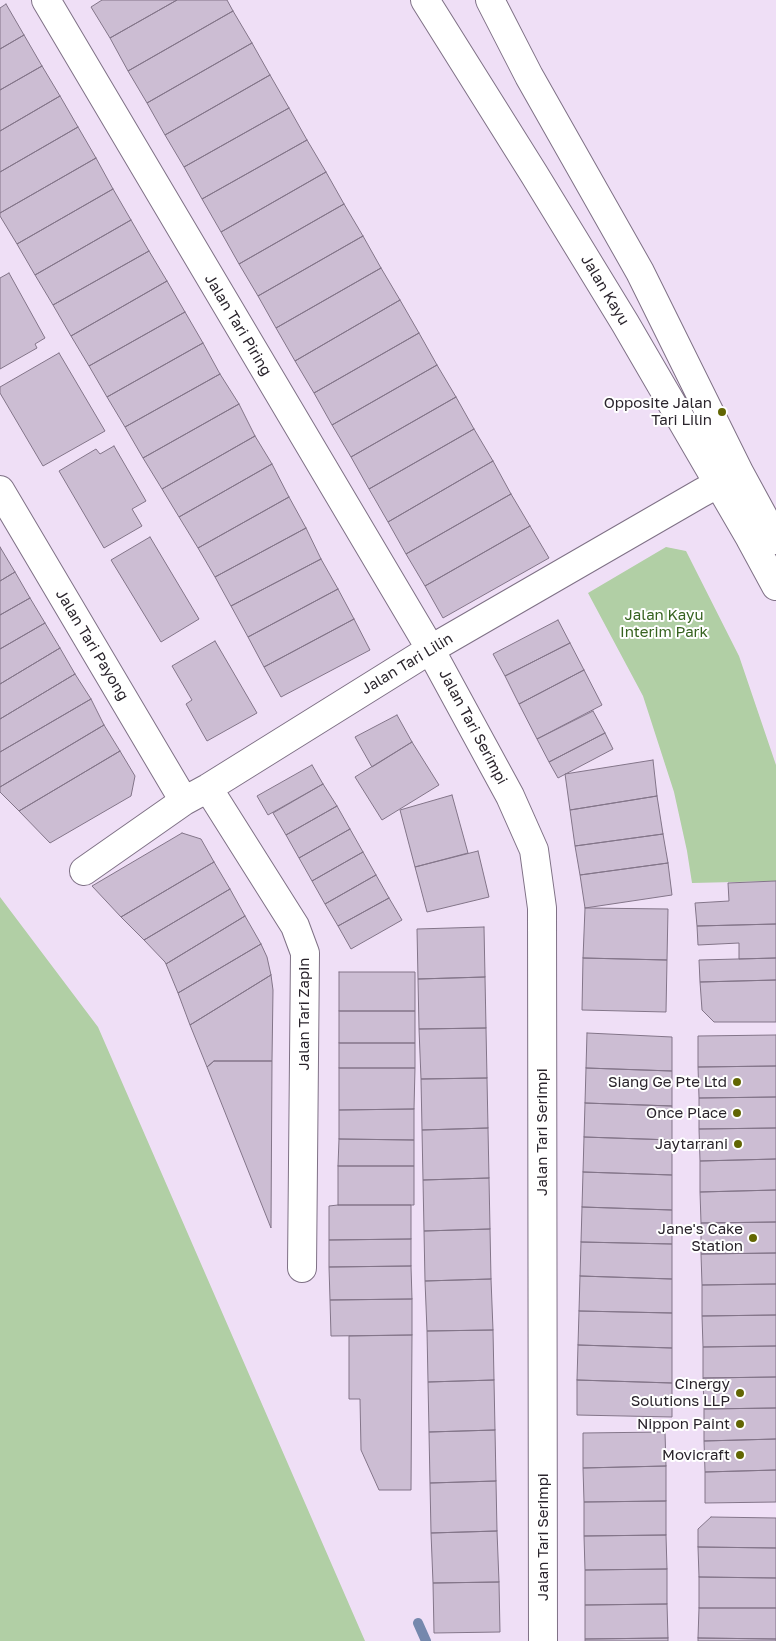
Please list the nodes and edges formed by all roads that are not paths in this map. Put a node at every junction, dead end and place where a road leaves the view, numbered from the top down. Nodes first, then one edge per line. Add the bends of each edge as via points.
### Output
1 (46, 0) edge
2 (425, 0) edge
3 (490, 0) edge
4 (729, 478) junction
5 (0, 490) edge
6 (776, 540) edge
7 (776, 586) edge
8 (431, 649) junction
9 (208, 788) junction
10 (184, 801) junction
11 (84, 871) dead end
12 (302, 1268) dead end
13 (543, 1641) edge

1 - 8 street, Jalan Tari Piring
2 - 4 street, Jalan Kayu via 587,260
3 - 4 street, Jalan Kayu via 529,76 640,272
4 - 6 street, Jalan Kayu
4 - 7 street, Jalan Kayu
4 - 8 street, Jalan Tari Lilin
5 - 10 street, Jalan Tari Payong
8 - 9 street, Jalan Tari Lilin
8 - 13 street, Jalan Tari Serimpi via 510,796 534,850 542,908
9 - 10 street, Jalan Tari Lilin
9 - 12 street, Jalan Tari Zapin via 295,926 305,953
10 - 11 street, Jalan Tari Lilin

